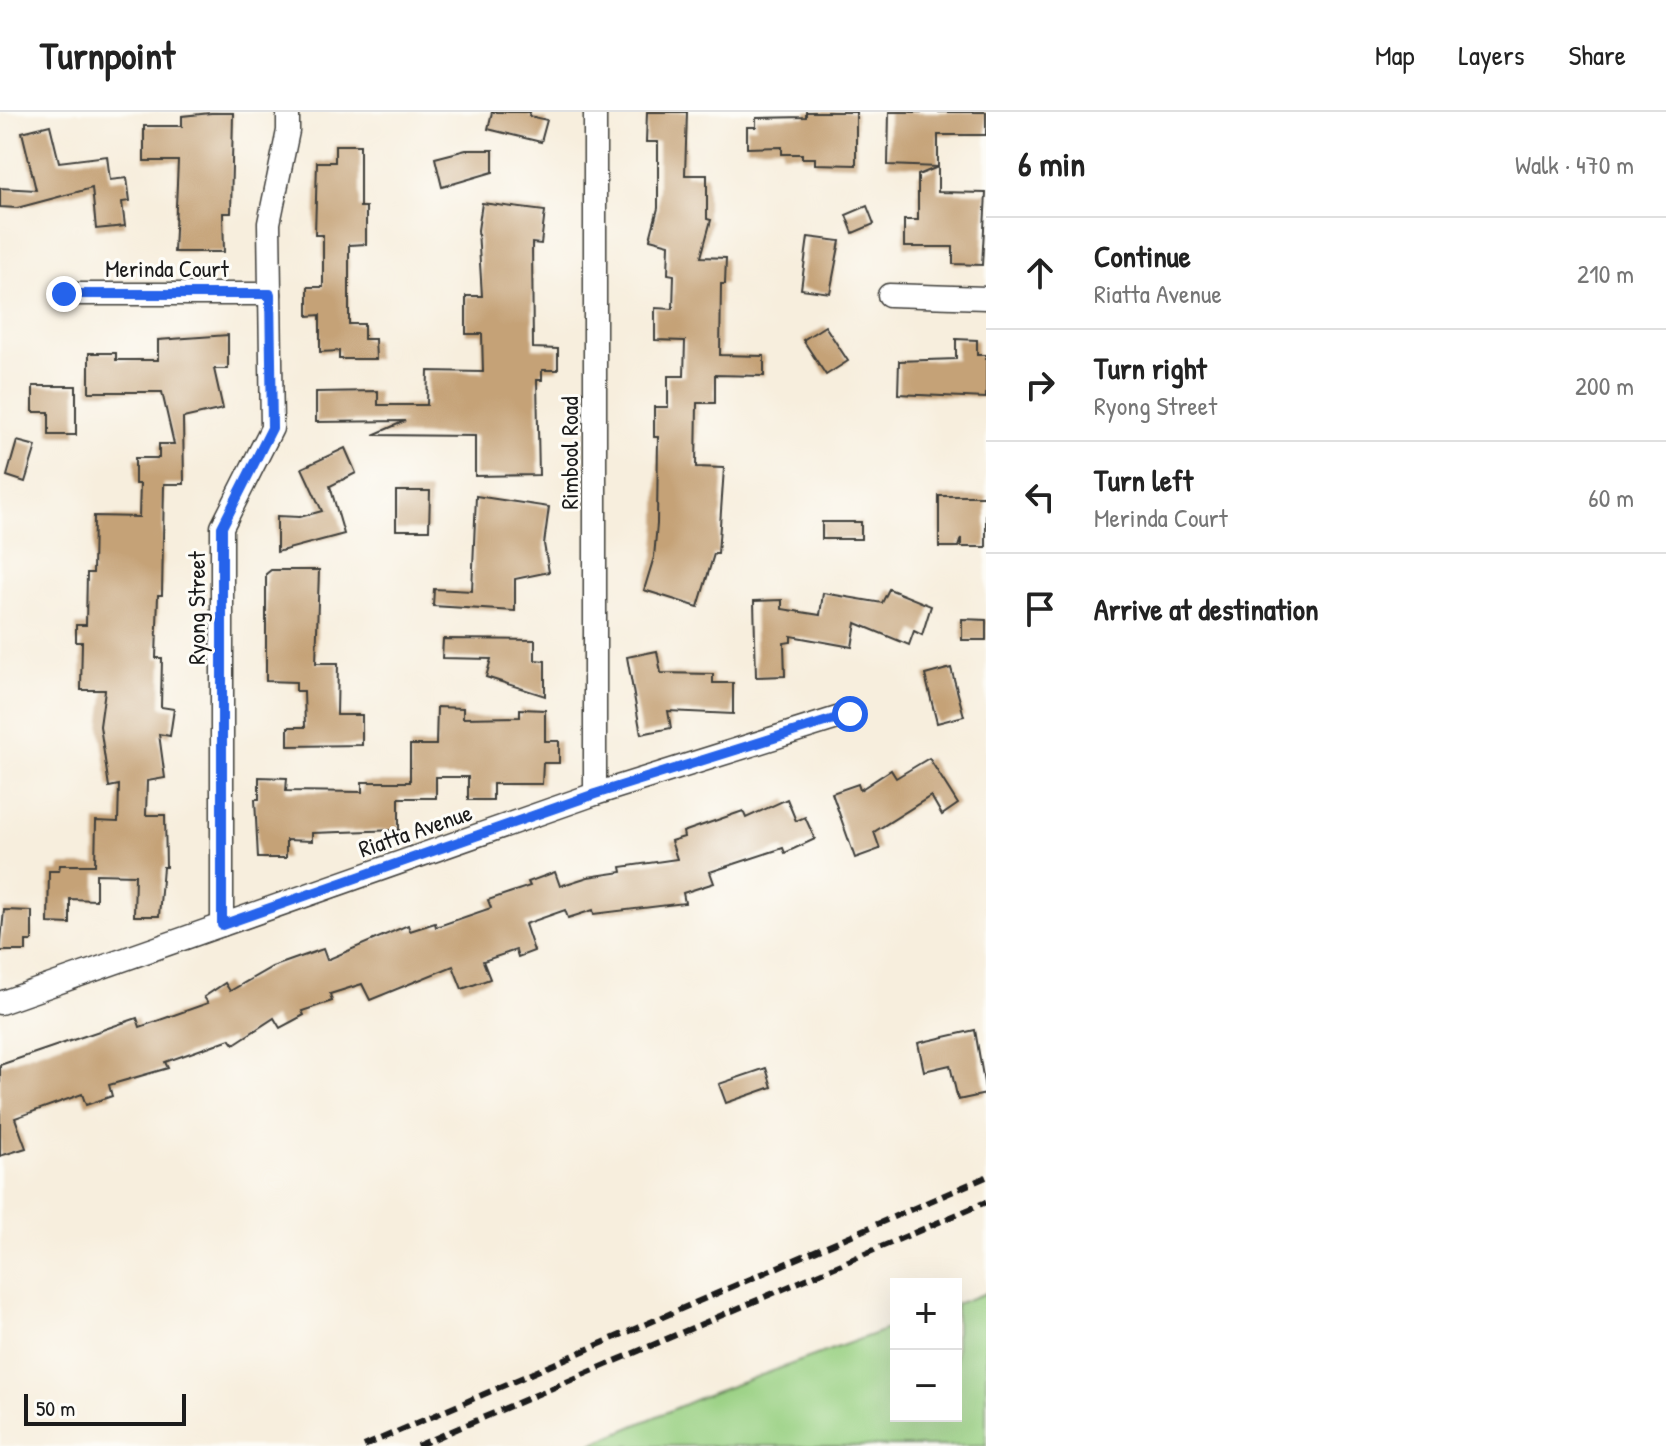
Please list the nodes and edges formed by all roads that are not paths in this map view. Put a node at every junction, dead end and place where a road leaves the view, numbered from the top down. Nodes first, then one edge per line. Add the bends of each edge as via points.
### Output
1 (288, 112) edge
2 (595, 112) edge
3 (64, 294) dead end
4 (270, 294) junction
5 (889, 295) dead end
6 (986, 298) edge
7 (850, 714) dead end
8 (595, 794) junction
9 (222, 925) junction
10 (0, 1003) edge

1 - 4 street, Ryong Street via 269,223
2 - 8 street, Rimbool Road
3 - 4 street, Merinda Court
4 - 9 street, Ryong Street via 272,428 222,527
5 - 6 street
7 - 8 street, Riatta Avenue
8 - 9 street, Riatta Avenue
9 - 10 street, Riatta Avenue

